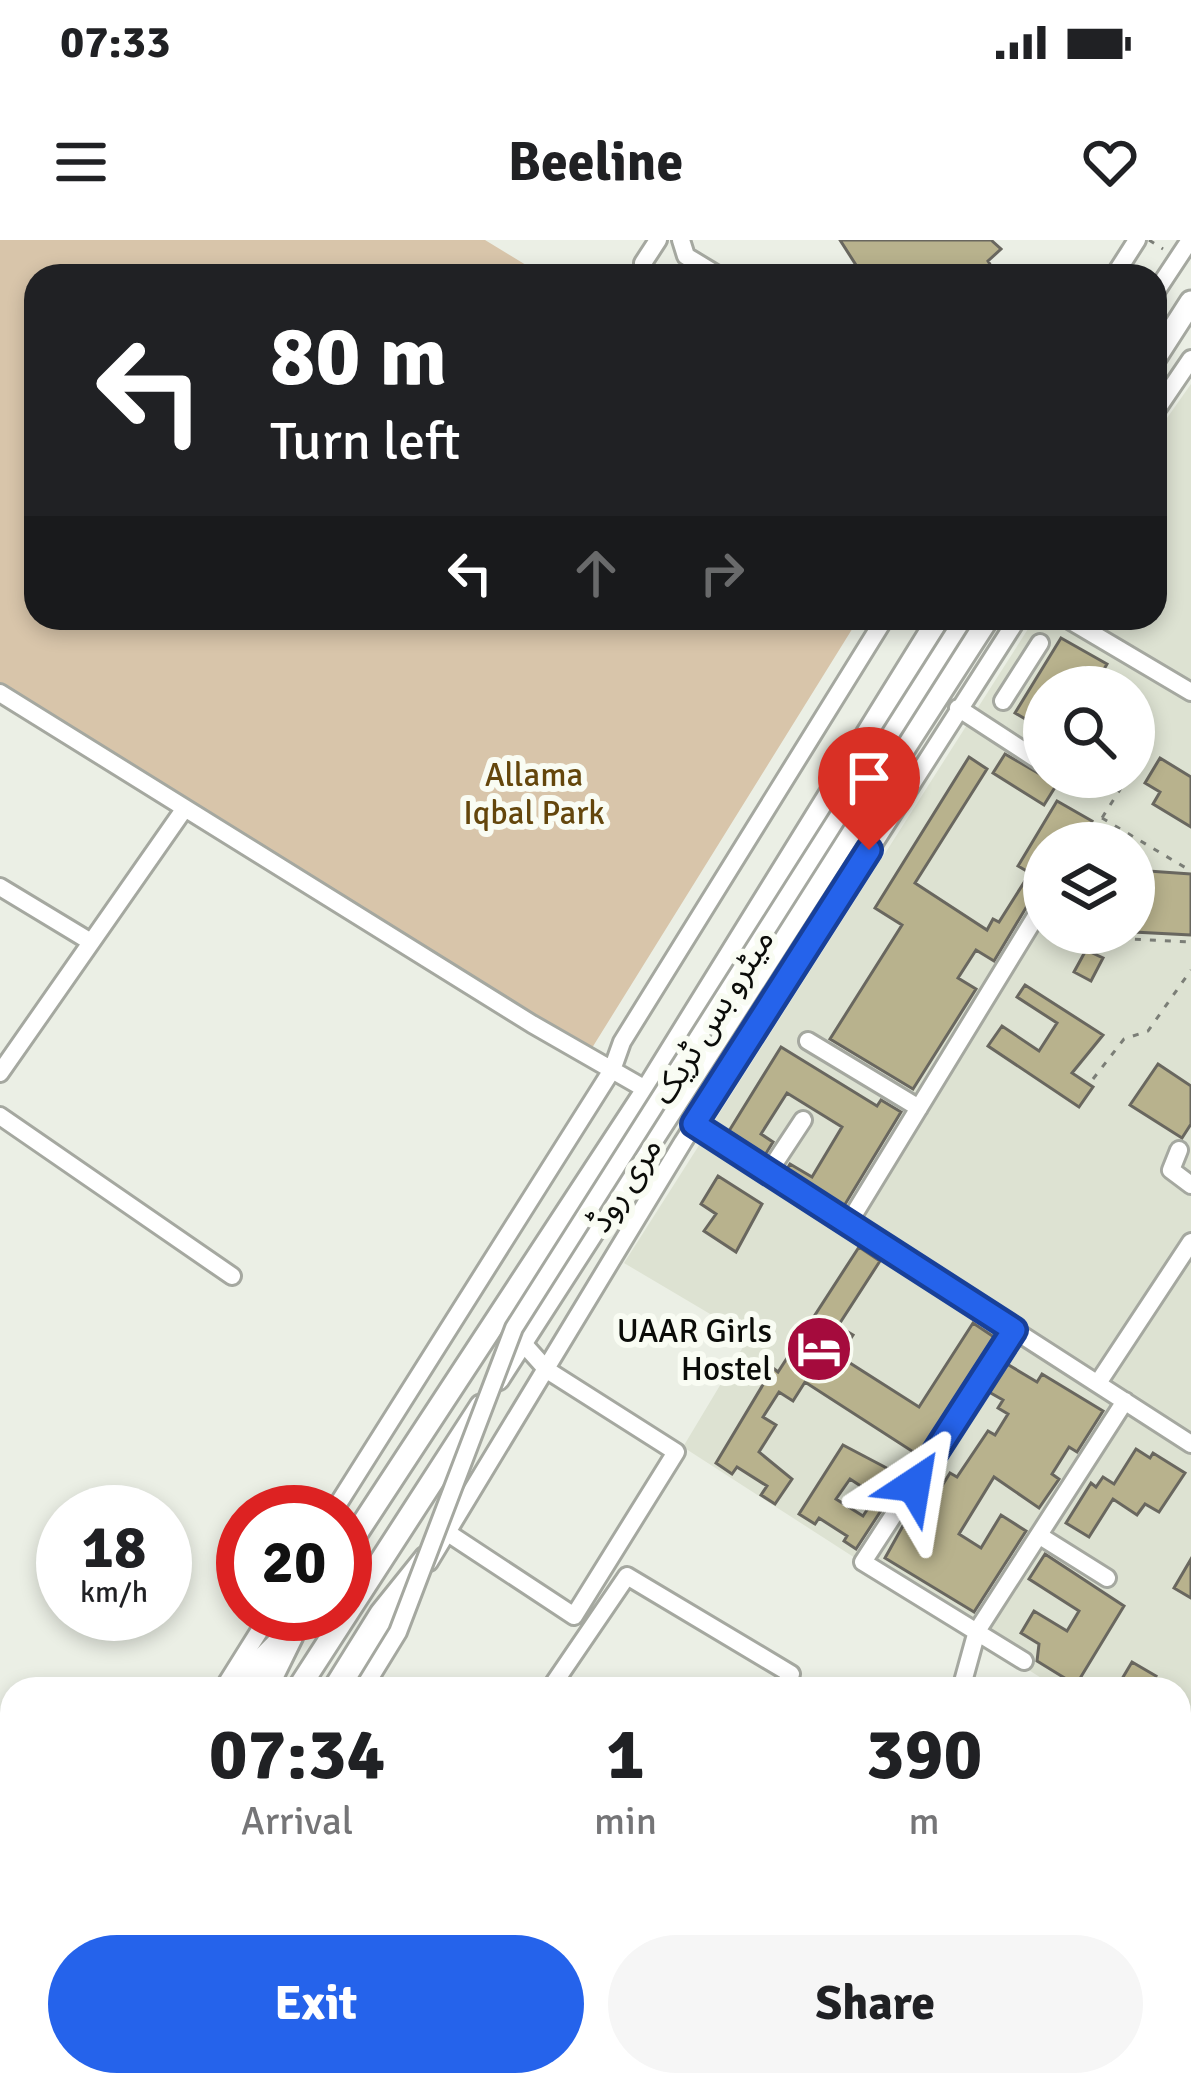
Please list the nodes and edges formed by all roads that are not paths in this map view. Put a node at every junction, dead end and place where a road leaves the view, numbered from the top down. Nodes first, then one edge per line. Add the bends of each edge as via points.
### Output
1 (658, 240) edge
2 (681, 240) edge
3 (1186, 240) edge
4 (643, 262) dead end
5 (699, 264) edge
6 (1167, 266) edge
7 (1167, 272) edge
8 (1191, 286) edge
9 (1191, 302) edge
10 (1167, 322) edge
11 (1167, 339) edge
12 (1191, 359) edge
13 (1167, 394) edge
14 (878, 630) edge
15 (932, 630) edge
16 (956, 630) edge
17 (980, 630) edge
18 (1010, 630) edge
19 (1086, 630) edge
20 (973, 642) junction
21 (1040, 643) dead end
22 (996, 652) junction
23 (1191, 666) edge
24 (981, 674) junction
25 (1185, 689) edge
26 (0, 693) edge
27 (958, 708) junction
28 (1023, 750) edge
29 (184, 808) junction
30 (0, 887) edge
31 (1023, 939) edge
32 (91, 942) junction
33 (808, 1041) dead end
34 (612, 1070) junction
35 (0, 1073) edge
36 (647, 1090) junction
37 (919, 1108) junction
38 (0, 1116) edge
39 (803, 1120) dead end
40 (694, 1124) junction
41 (1179, 1150) dead end
42 (768, 1173) junction
43 (1191, 1185) edge
44 (848, 1224) junction
45 (1191, 1242) edge
46 (232, 1276) dead end
47 (1014, 1330) junction
48 (522, 1342) junction
49 (547, 1370) junction
50 (1098, 1383) junction
51 (1125, 1401) junction
52 (1191, 1444) edge
53 (350, 1485) edge
54 (372, 1510) edge
55 (448, 1533) junction
56 (1040, 1536) junction
57 (424, 1556) junction
58 (372, 1574) edge
59 (1106, 1579) dead end
60 (976, 1634) junction
61 (253, 1641) edge
62 (279, 1641) edge
63 (289, 1641) edge
64 (329, 1641) edge
65 (331, 1641) edge
66 (1024, 1660) dead end
67 (231, 1677) edge
68 (250, 1677) edge
69 (272, 1677) edge
70 (306, 1677) edge
71 (320, 1677) edge
72 (338, 1677) edge
73 (355, 1677) edge
74 (370, 1677) edge
75 (558, 1677) edge
76 (789, 1677) edge
77 (964, 1677) edge

1 - 4 street
2 - 5 street
3 - 6 main road
3 - 7 street, bridge
8 - 10 street
9 - 11 main road
12 - 13 street
14 - 34 street
15 - 36 main road, مری روڈ
16 - 57 street, میٹرو بس ٹریک, bridge via 514,1328
17 - 20 main road, مری روڈ
18 - 22 street
19 - 25 street
20 - 22 street
20 - 48 main road, مری روڈ
21 - 24 street via 1006,696
22 - 24 street
23 - 25 street
24 - 27 street
26 - 29 street
27 - 28 street
27 - 40 street
29 - 32 street
29 - 34 street
30 - 32 street
31 - 37 street
32 - 35 street
33 - 37 street
34 - 36 street
34 - 53 street
36 - 54 main road, مری روڈ
37 - 44 street
38 - 46 street
39 - 42 street
40 - 42 street
40 - 49 street
41 - 43 street via 1171,1170
42 - 44 street
44 - 47 street
45 - 50 street
47 - 50 street
47 - 60 street via 863,1562
48 - 49 street
48 - 58 main road, مری روڈ
49 - 55 street
49 - 55 street via 676,1452 574,1616
50 - 51 street
51 - 52 street
51 - 56 street
55 - 73 street
56 - 59 street
56 - 60 street
57 - 72 street, میٹرو بس ٹریک
57 - 74 street, میٹرو بس ٹریک, bridge via 398,1633
60 - 66 street
60 - 77 street
61 - 67 street
62 - 68 main road
63 - 69 main road
64 - 70 main road, مری روڈ
65 - 71 main road
75 - 76 street via 627,1576

